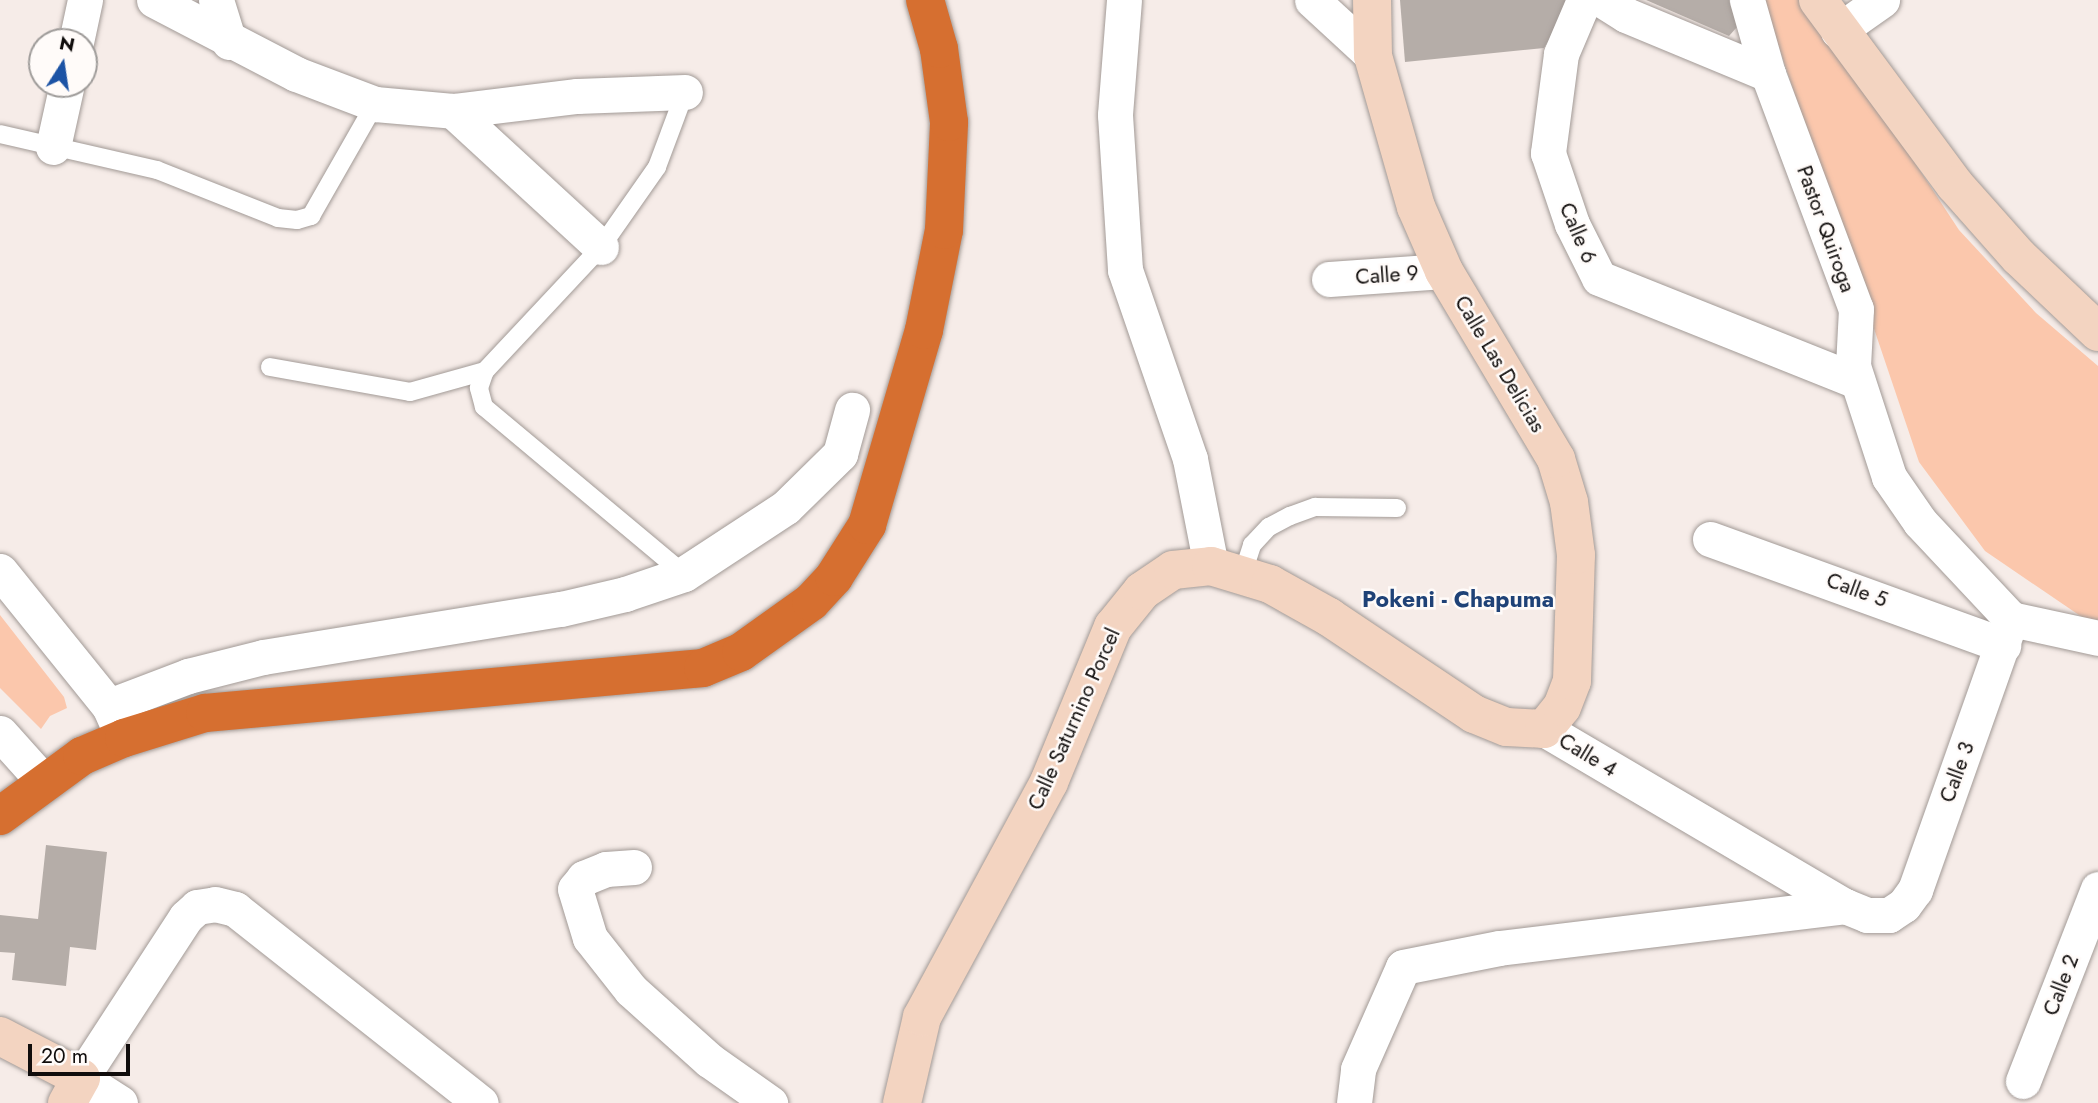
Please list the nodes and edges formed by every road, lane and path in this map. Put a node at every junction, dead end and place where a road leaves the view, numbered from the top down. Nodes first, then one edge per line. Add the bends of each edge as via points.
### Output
1 (85, 0) edge
2 (155, 0) edge
3 (216, 0) edge
4 (925, 0) edge
5 (1124, 0) edge
6 (1312, 0) edge
7 (1372, 0) edge
8 (1584, 0) edge
9 (1602, 0) edge
10 (1747, 0) edge
11 (1882, 0) edge
12 (1828, 16) edge
13 (79, 28) edge
14 (229, 43) junction
15 (1373, 56) junction
16 (1768, 74) junction
17 (685, 92) joint
18 (63, 98) edge
19 (375, 104) junction
20 (453, 111) junction
21 (0, 134) edge
22 (53, 147) junction
23 (601, 247) junction
24 (1444, 271) junction
25 (1329, 279) dead end
26 (2098, 332) edge
27 (270, 367) dead end
28 (485, 371) junction
29 (1857, 381) junction
30 (852, 410) dead end
31 (1397, 508) dead end
32 (1710, 539) dead end
33 (0, 571) edge
34 (1227, 571) junction
35 (684, 573) junction
36 (2007, 632) junction
37 (2098, 638) edge
38 (116, 722) junction
39 (1544, 729) junction
40 (0, 733) edge
41 (43, 781) junction
42 (0, 816) edge
43 (634, 867) dead end
44 (2098, 889) edge
45 (1845, 906) junction
46 (1889, 915) joint
47 (0, 1036) edge
48 (2023, 1081) dead end
49 (74, 1090) edge
50 (120, 1103) edge
51 (481, 1103) edge
52 (770, 1103) edge
53 (902, 1103) edge
54 (1354, 1103) edge

1 - 13 street
2 - 14 street
3 - 14 street
4 - 38 highway via 939,49 950,122 944,230 918,353 867,525 834,577 811,602 741,652 703,668
5 - 34 street via 1115,115 1125,270
6 - 15 street
7 - 15 street, Calle Las Delicias
8 - 29 street, Calle 6 via 1561,54 1548,153 1572,224 1599,278
9 - 16 street via 1626,15
10 - 16 street, Pastor Quiroga
11 - 12 street
12 - 26 street via 1955,185 2019,257
14 - 19 street via 296,75
15 - 24 street, Calle Las Delicias via 1416,208
16 - 29 street, Pastor Quiroga via 1856,309 1853,366
17 - 20 street via 578,96
17 - 23 lane via 657,167
18 - 22 street
19 - 20 street
19 - 22 lane via 312,216 297,220 278,218 157,170
20 - 23 street
21 - 22 lane
23 - 28 lane
24 - 25 street, Calle 9
24 - 39 street, Calle Las Delicias via 1556,458 1569,502 1576,555 1572,681 1562,707
27 - 28 lane via 410,392
28 - 35 lane via 479,388 484,407
29 - 36 street, Pastor Quiroga via 1889,477
30 - 35 street via 840,454 786,507 709,562
31 - 34 lane via 1315,507 1290,516 1269,527
32 - 36 street, Calle 5
33 - 38 street
34 - 39 street, Calle 4 via 1270,584 1329,617 1474,714 1507,727
34 - 53 street, Calle Saturnino Porcel via 1173,570 1142,591 1113,627 1049,782 922,1017
35 - 38 street via 625,594 561,609 263,657 188,676
36 - 37 street
36 - 46 street, Calle 3 via 1915,890
38 - 41 highway
39 - 45 street, Calle 4
40 - 41 street
41 - 42 highway
43 - 52 street via 606,869 584,878 575,889 590,938 631,990 709,1060
44 - 48 street, Calle 2
45 - 46 street, Calle 4 via 1867,915
45 - 54 street via 1499,948 1403,967 1359,1069
47 - 49 street
49 - 50 street
49 - 51 street via 186,917 197,907 215,904 235,909

